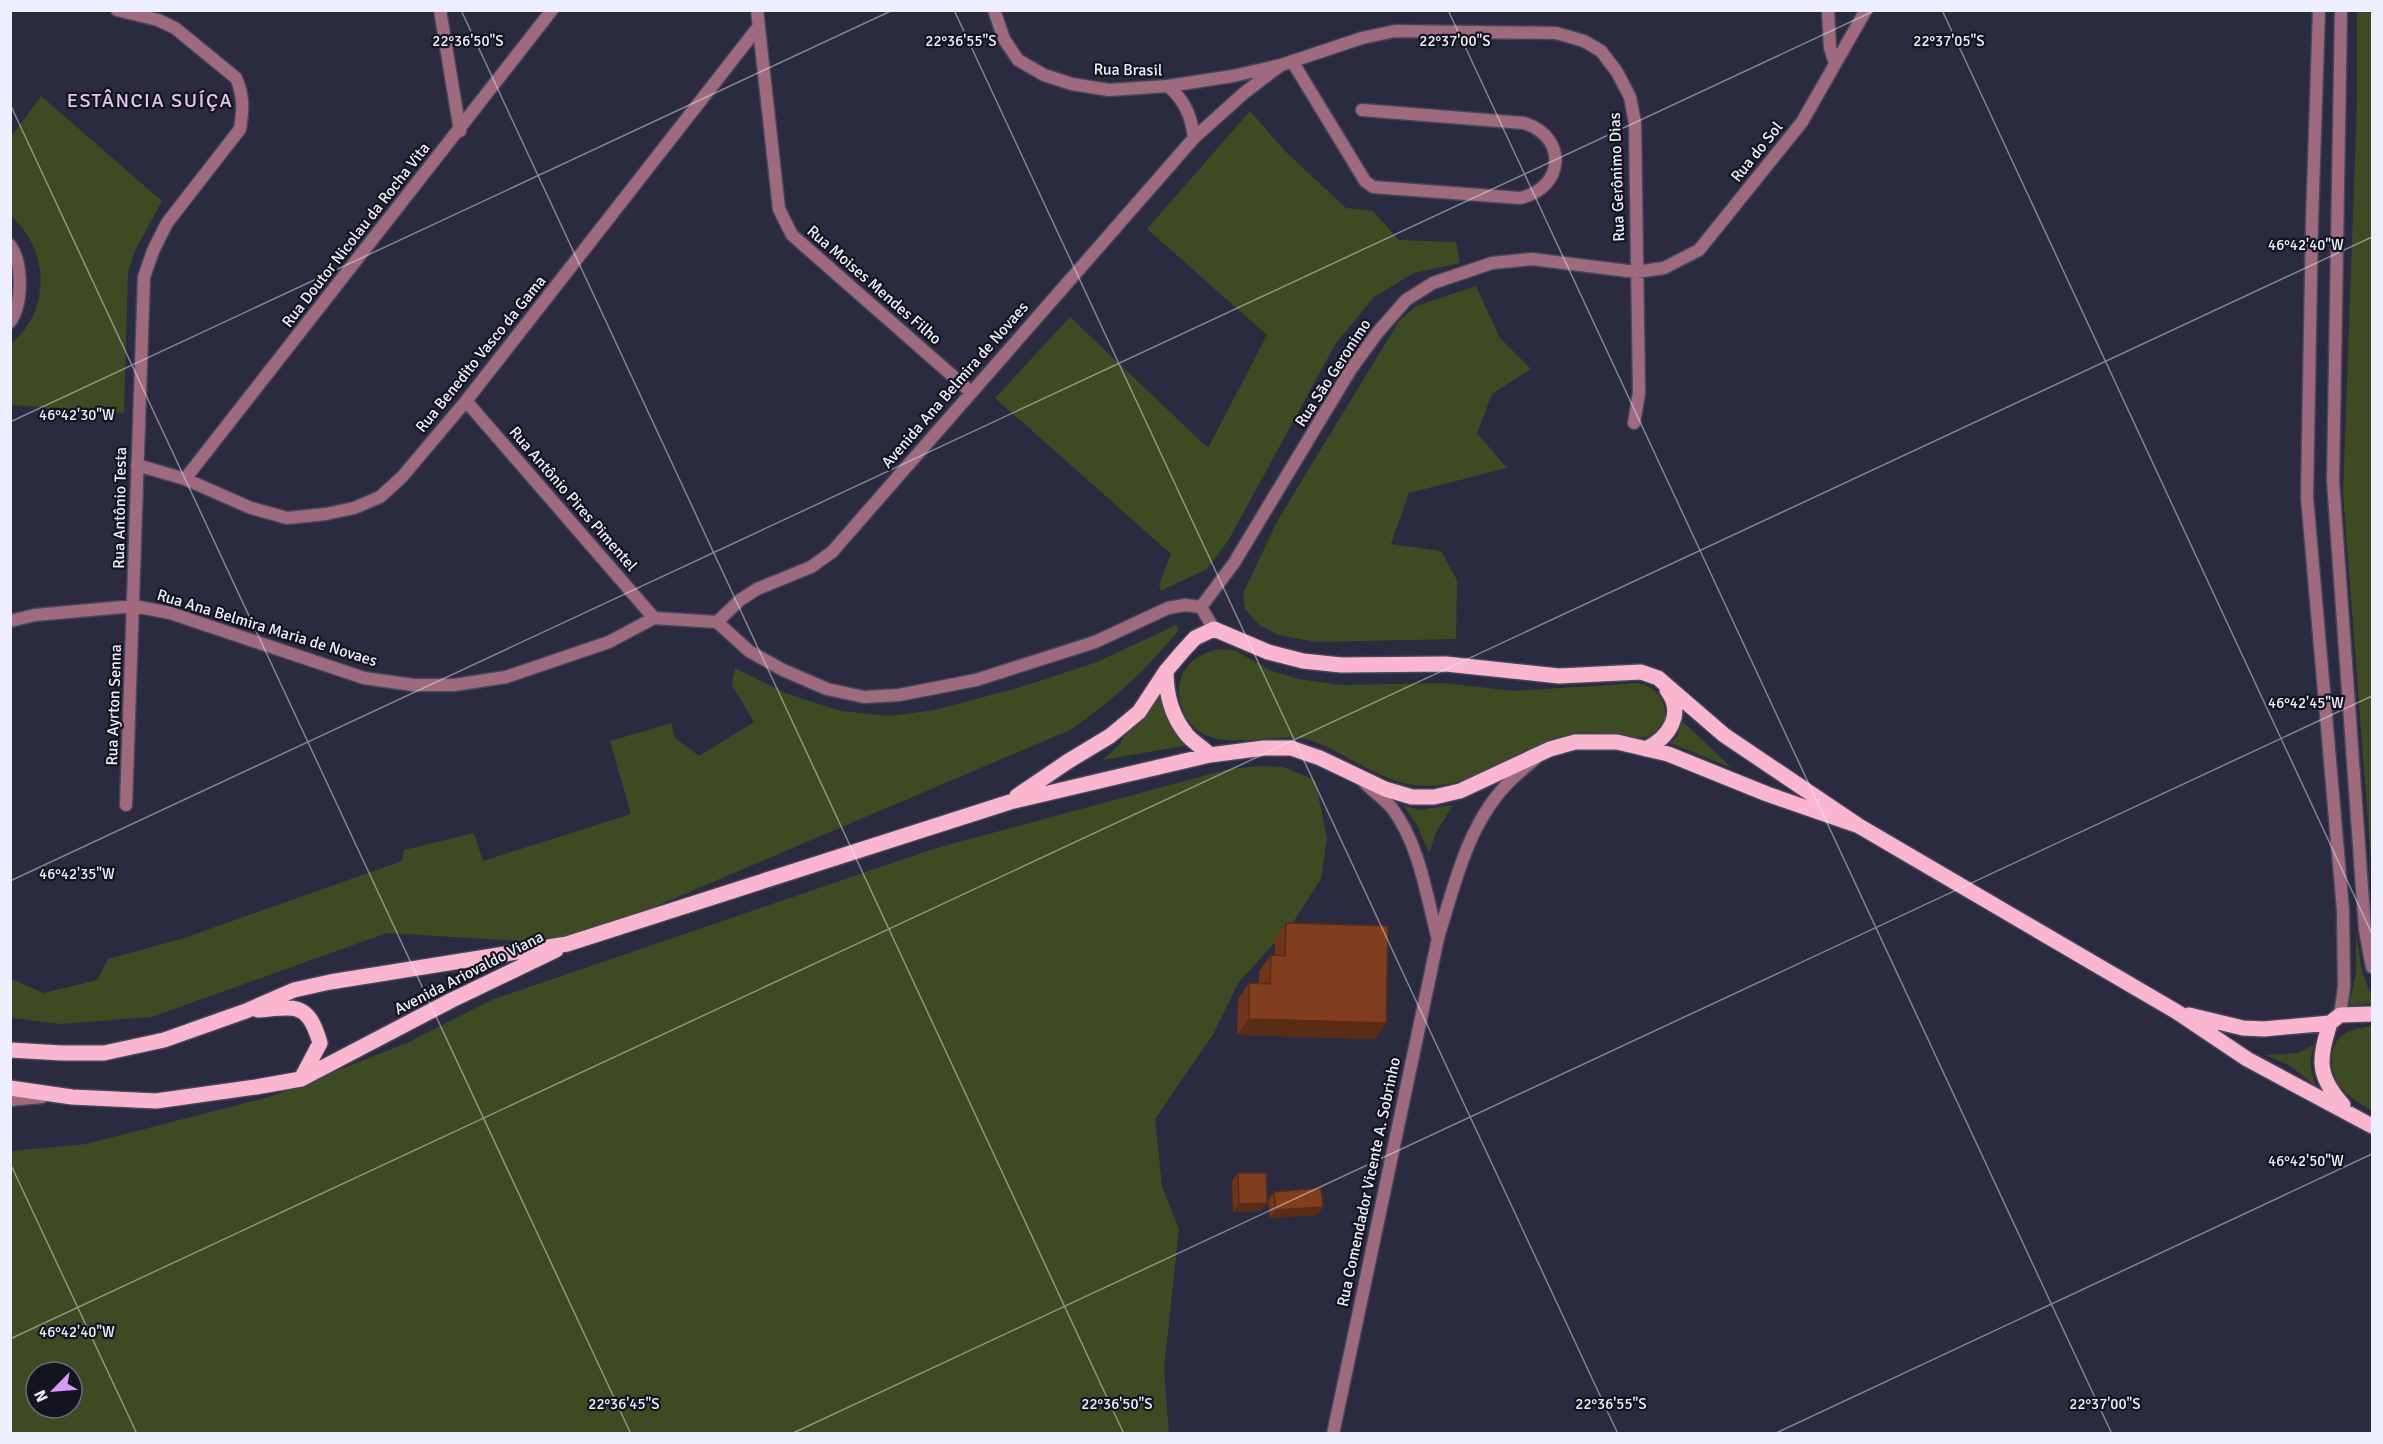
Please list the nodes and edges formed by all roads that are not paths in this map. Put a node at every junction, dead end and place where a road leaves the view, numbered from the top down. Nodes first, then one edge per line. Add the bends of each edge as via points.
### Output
1 (117, 10) edge
2 (440, 10) edge
3 (552, 10) edge
4 (757, 10) edge
5 (994, 10) edge
6 (1828, 10) edge
7 (1866, 10) edge
8 (2319, 10) edge
9 (2341, 10) edge
10 (759, 26) junction
11 (1287, 63) junction
12 (1835, 63) junction
13 (1168, 86) junction
14 (1362, 110) dead end
15 (460, 131) junction
16 (1194, 138) junction
17 (10, 245) edge
18 (1636, 272) junction
19 (10, 322) edge
20 (971, 392) junction
21 (466, 401) junction
22 (1634, 423) dead end
23 (137, 465) junction
24 (185, 479) junction
25 (134, 606) junction
26 (1201, 607) junction
27 (654, 618) junction
28 (10, 621) edge
29 (717, 622) junction
30 (1214, 628) junction
31 (1166, 671) junction
32 (1658, 678) junction
33 (1646, 749) junction
34 (1543, 753) junction
35 (1210, 754) junction
36 (1356, 776) junction
37 (1010, 802) junction
38 (126, 805) dead end
39 (1859, 826) junction
40 (1438, 938) junction
41 (567, 944) junction
42 (2373, 967) edge
43 (246, 1011) junction
44 (2177, 1012) junction
45 (2373, 1014) edge
46 (2335, 1019) junction
47 (10, 1050) edge
48 (301, 1079) junction
49 (10, 1088) edge
50 (72, 1097) junction
51 (10, 1101) edge
52 (2351, 1114) junction
53 (2373, 1126) edge
54 (1333, 1434) edge

1 - 23 street, Rua Antônio Testa via 175,28 236,78 242,90 243,110 240,129 167,223 144,277
2 - 15 street
3 - 15 street, Rua Doutor Nicolau da Rocha Vita
4 - 10 street, Rua Moises Mendes Filho
5 - 13 street, Rua Brasil via 1004,39 1018,60 1044,75 1109,90
6 - 12 street
7 - 12 street, Rua do Sol
8 - 46 street via 2307,498 2343,910 2344,987
9 - 42 street via 2333,481 2365,930
10 - 20 street, Rua Moises Mendes Filho via 779,209 792,235
10 - 21 street, Rua Benedito Vasco da Gama
11 - 13 street
11 - 14 street via 1372,187 1520,198 1543,189 1555,168 1554,150 1545,134 1524,123
11 - 16 street, Avenida Ana Belmira de Novaes via 1244,93
11 - 18 street, Rua Gerônimo Dias via 1395,31 1556,33 1601,51 1630,97 1635,123
12 - 18 street, Rua do Sol via 1802,122 1699,250 1664,268
13 - 16 street, Rua Brasil via 1188,110
15 - 24 street, Rua Doutor Nicolau da Rocha Vita
16 - 20 street, Avenida Ana Belmira de Novaes
17 - 19 street via 16,253 20,288
18 - 22 street, Rua Gerônimo Dias via 1639,393
18 - 26 street, Rua São Geronimo via 1532,259 1492,263 1433,283 1406,300 1352,369 1234,563
20 - 29 street, Avenida Ana Belmira de Novaes via 832,552 811,567 757,589
21 - 24 street, Rua Benedito Vasco da Gama via 402,477 380,497 354,508 287,518 251,508
21 - 27 street, Rua Antônio Pires Pimentel
23 - 24 street, Rua Benedito Vasco da Gama
23 - 25 street, Rua Antônio Testa
25 - 27 street, Rua Ana Belmira Maria de Novaes via 170,613 364,678 454,686 506,677 609,642
25 - 28 street, Rua Ana Belmira Maria de Novaes
25 - 38 street, Rua Ayrton Senna
26 - 29 street via 1168,608 1095,642 976,680 899,695 864,697 826,689 783,670 749,651
26 - 30 street
27 - 29 street
30 - 31 main road via 1195,638
30 - 32 main road via 1268,652 1303,661 1446,664 1559,676 1641,672
31 - 35 main road via 1166,691 1175,714 1187,735
31 - 37 main road via 1139,712 1110,736
32 - 33 main road via 1673,698 1675,714 1671,730
32 - 39 main road via 1724,735
33 - 34 main road via 1595,740
33 - 39 main road
34 - 36 main road via 1460,791 1434,797 1385,789
34 - 40 street, Rua Comendador Vicente A. Sobrinho via 1510,781 1474,831
35 - 36 main road via 1291,748
35 - 37 main road
36 - 40 street via 1390,806 1404,827 1418,860
37 - 41 main road
39 - 44 main road
40 - 54 street, Rua Comendador Vicente A. Sobrinho
41 - 43 main road, Avenida Ariovaldo Viana via 330,982 294,990
41 - 48 main road, Avenida Ariovaldo Viana
43 - 47 main road, Avenida Ariovaldo Viana via 164,1040 104,1053
43 - 48 main road via 302,1010 314,1022 320,1043
44 - 46 main road via 2243,1028 2287,1028
44 - 52 main road via 2247,1059
45 - 46 main road
46 - 52 main road via 2322,1052 2322,1072 2330,1090
48 - 50 main road, Avenida Ariovaldo Viana via 156,1101
49 - 50 main road, Avenida Ariovaldo Viana
50 - 51 street
52 - 53 main road

